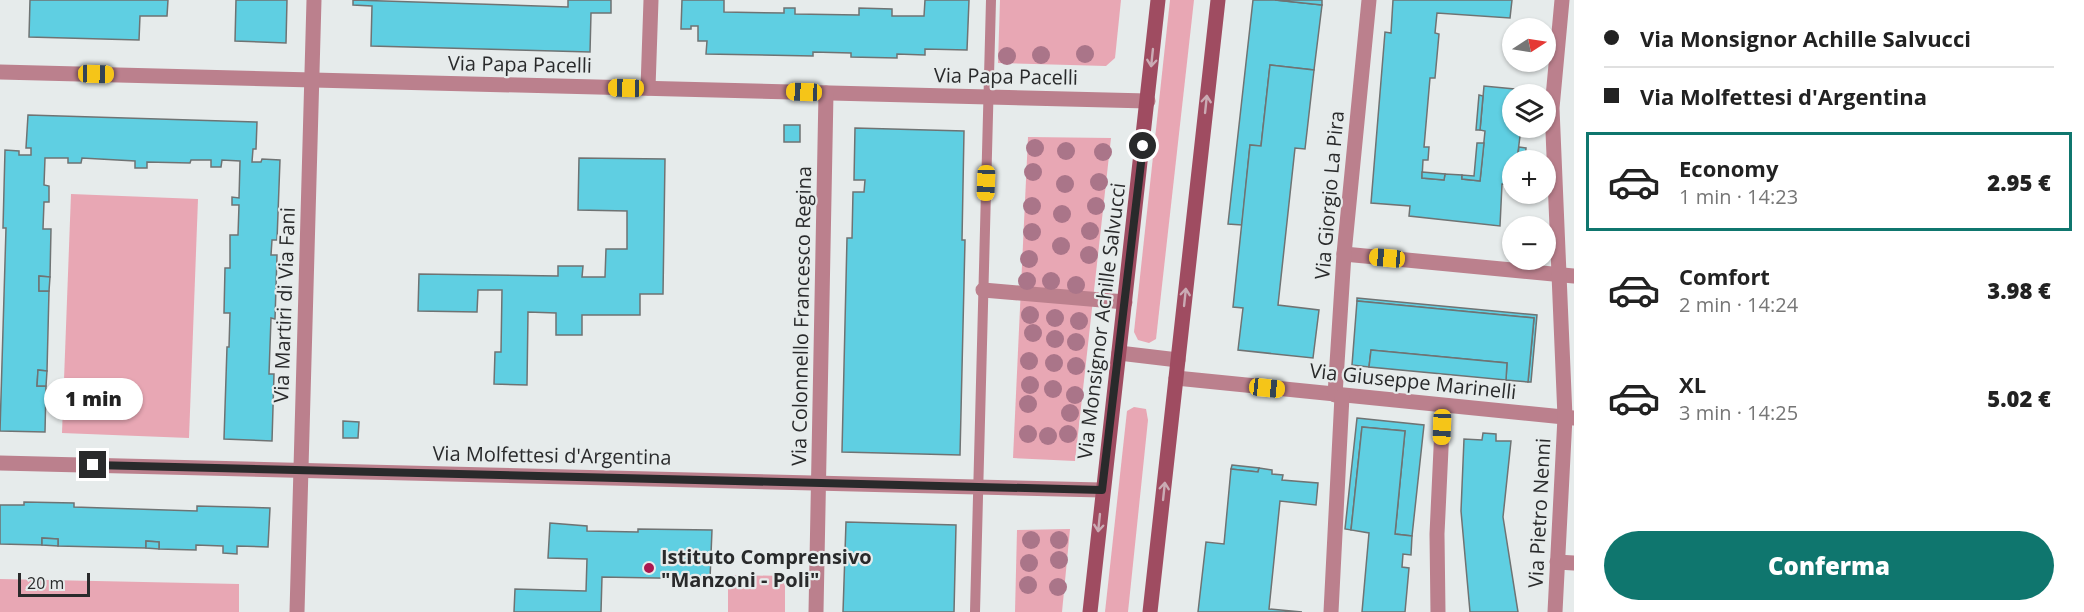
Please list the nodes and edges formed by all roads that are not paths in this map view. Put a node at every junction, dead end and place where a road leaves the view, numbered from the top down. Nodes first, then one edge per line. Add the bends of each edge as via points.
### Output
1 (314, 0) edge
2 (651, 0) edge
3 (991, 0) edge
4 (1158, 0) edge
5 (1218, 0) edge
6 (1369, 0) edge
7 (1562, 0) edge
8 (0, 72) edge
9 (311, 80) junction
10 (648, 88) junction
11 (826, 93) junction
12 (988, 97) junction
13 (1148, 101) junction
14 (1344, 254) junction
15 (1567, 275) edge
16 (983, 290) junction
17 (1125, 302) junction
18 (1119, 353) junction
19 (1178, 360) junction
20 (1176, 378) junction
21 (1338, 395) junction
22 (1443, 406) junction
23 (1569, 417) edge
24 (0, 463) edge
25 (301, 470) junction
26 (818, 483) junction
27 (979, 487) junction
28 (1102, 490) junction
29 (1557, 561) junction
30 (1574, 563) edge
31 (297, 612) edge
32 (816, 612) edge
33 (975, 612) edge
34 (1090, 612) edge
35 (1150, 612) edge
36 (1331, 612) edge
37 (1438, 612) edge
38 (1555, 612) edge

1 - 9 street, Via Martiri di Via Fani
2 - 10 street
3 - 12 lane
4 -> 13 main road, Via Monsignor Achille Salvucci
19 -> 5 main road
6 - 14 street, Via Giorgio La Pira
7 - 15 street, Via Pietro Nenni via 1552,108
8 - 9 street, Via Papa Pacelli
9 - 10 street, Via Papa Pacelli
9 - 25 street, Via Martiri di Via Fani
10 - 11 street, Via Papa Pacelli
11 - 12 street, Via Papa Pacelli
11 - 26 street, Via Colonnello Francesco Regina
12 - 13 street, Via Papa Pacelli
12 - 16 lane
13 - 17 main road, Via Monsignor Achille Salvucci
14 - 15 street
14 - 21 street, Via Giorgio La Pira
15 - 23 street, Via Pietro Nenni
16 - 17 street
16 - 27 lane
17 - 18 main road, Via Monsignor Achille Salvucci
18 - 19 street
18 - 28 main road, Via Monsignor Achille Salvucci
19 - 20 main road
20 - 21 street, Via Giuseppe Marinelli
35 -> 20 main road
21 - 22 street, Via Giuseppe Marinelli
21 - 36 street, Via Giorgio La Pira
22 - 23 street, Via Giuseppe Marinelli
22 - 37 street
23 - 29 street, Via Pietro Nenni
24 - 25 street, Via Molfettesi d'Argentina
25 - 26 street, Via Molfettesi d'Argentina
25 - 31 street, Via Martiri di Via Fani
26 - 27 street, Via Molfettesi d'Argentina
26 - 32 street, Via Colonnello Francesco Regina
27 - 28 street, Via Molfettesi d'Argentina
27 - 33 lane
28 -> 34 main road, Via Monsignor Achille Salvucci
29 - 30 street
29 - 38 street, Via Pietro Nenni

